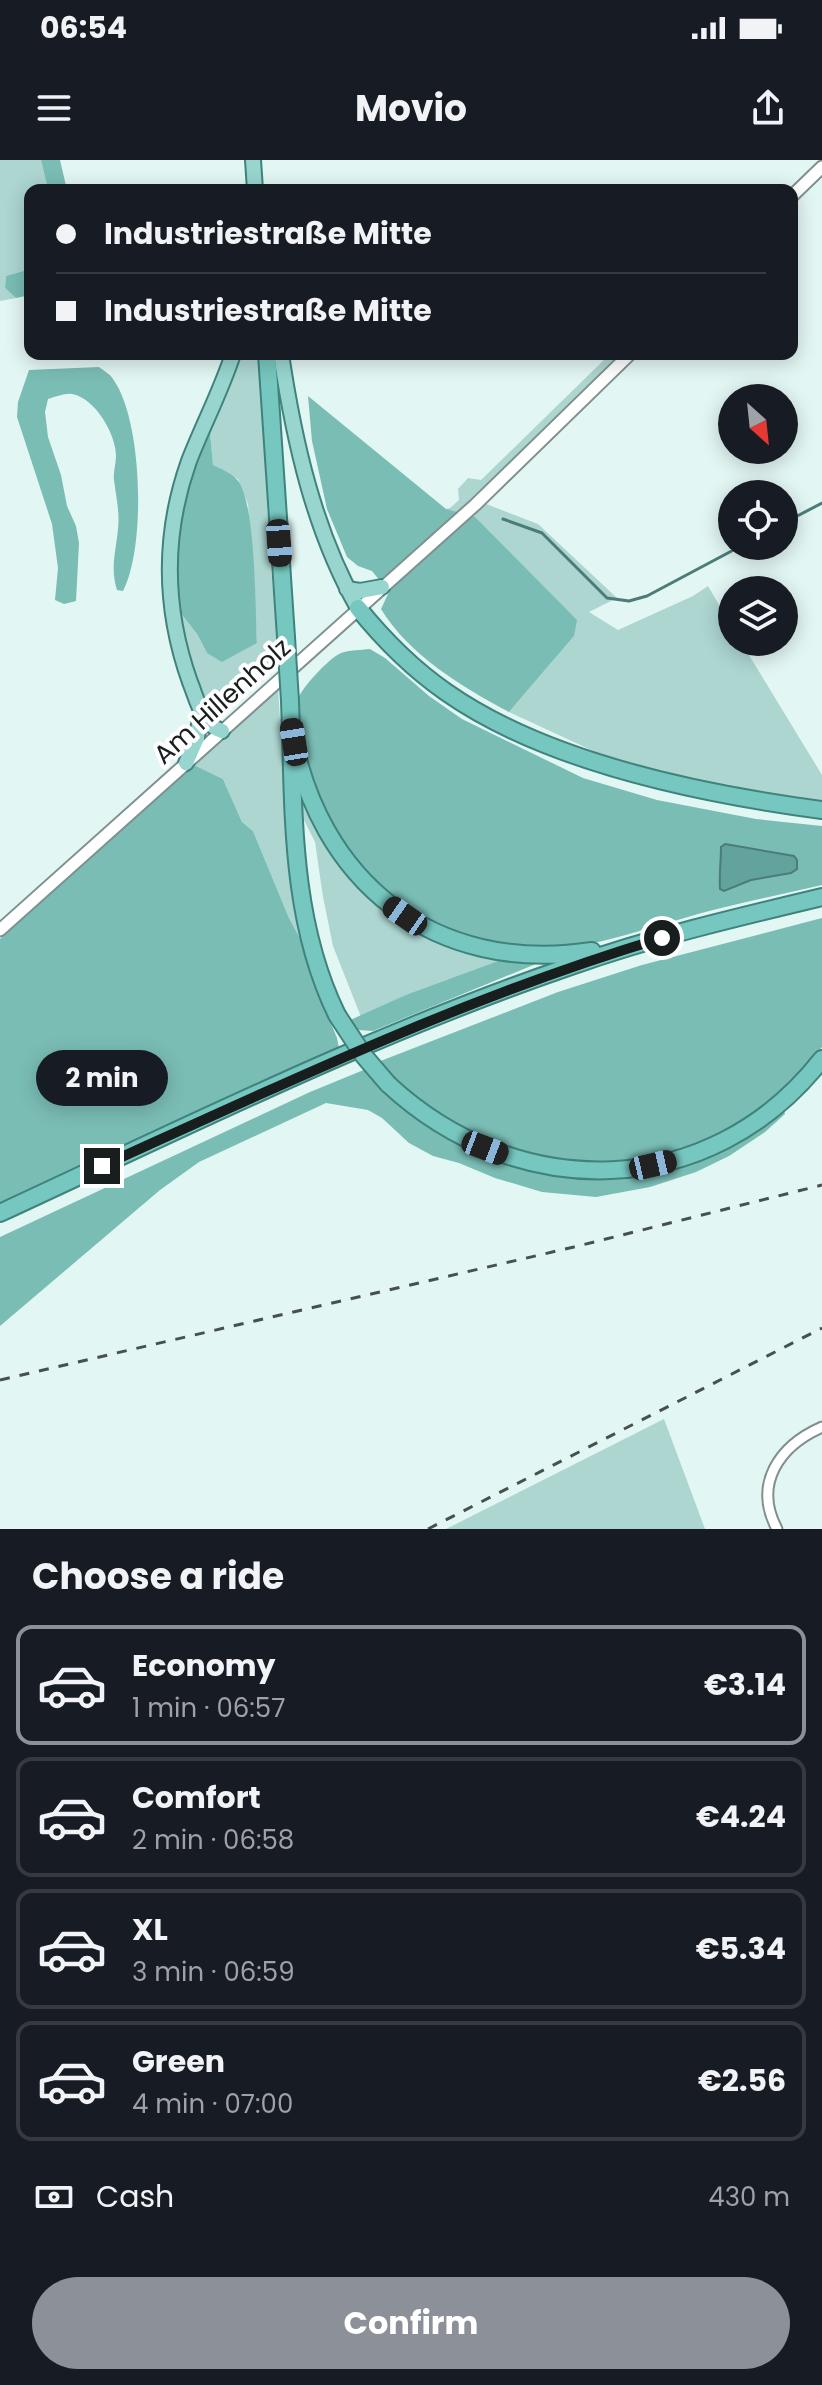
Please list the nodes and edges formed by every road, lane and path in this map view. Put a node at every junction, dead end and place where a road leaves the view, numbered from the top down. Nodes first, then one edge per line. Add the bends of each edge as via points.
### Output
1 (253, 160) edge
2 (822, 167) edge
3 (255, 184) edge
4 (798, 190) edge
5 (231, 360) edge
6 (267, 360) edge
7 (282, 360) edge
8 (624, 360) edge
9 (382, 587) junction
10 (347, 589) junction
11 (358, 608) junction
12 (201, 710) junction
13 (291, 727) junction
14 (222, 731) junction
15 (186, 763) junction
16 (822, 810) edge
17 (822, 897) edge
18 (0, 930) edge
19 (645, 943) junction
20 (822, 1059) edge
21 (0, 1213) edge
22 (822, 1427) edge
23 (777, 1529) edge

1 - 3 main road
2 - 4 street
5 - 12 main road via 185,474 169,555 175,631
6 - 13 highway, bridge
7 - 10 main road via 311,493
8 - 9 street, Am Hillenholz
9 - 10 main road
9 - 11 street, Am Hillenholz
10 - 11 main road
11 - 14 street, Am Hillenholz
11 - 16 highway via 429,680 523,735 654,778
12 - 14 main road via 214,729
12 - 15 main road
13 - 19 highway via 311,801 328,835 356,873 405,916 452,939 512,954 562,955
13 - 20 highway, bridge via 299,885 313,956 337,1015 364,1056 433,1121 521,1161 616,1170 671,1161 730,1138 779,1104
14 - 15 street, Am Hillenholz
15 - 18 street, Am Hillenholz
17 - 19 highway
19 - 21 highway via 474,1001
22 - 23 street via 792,1445 773,1471 768,1504

